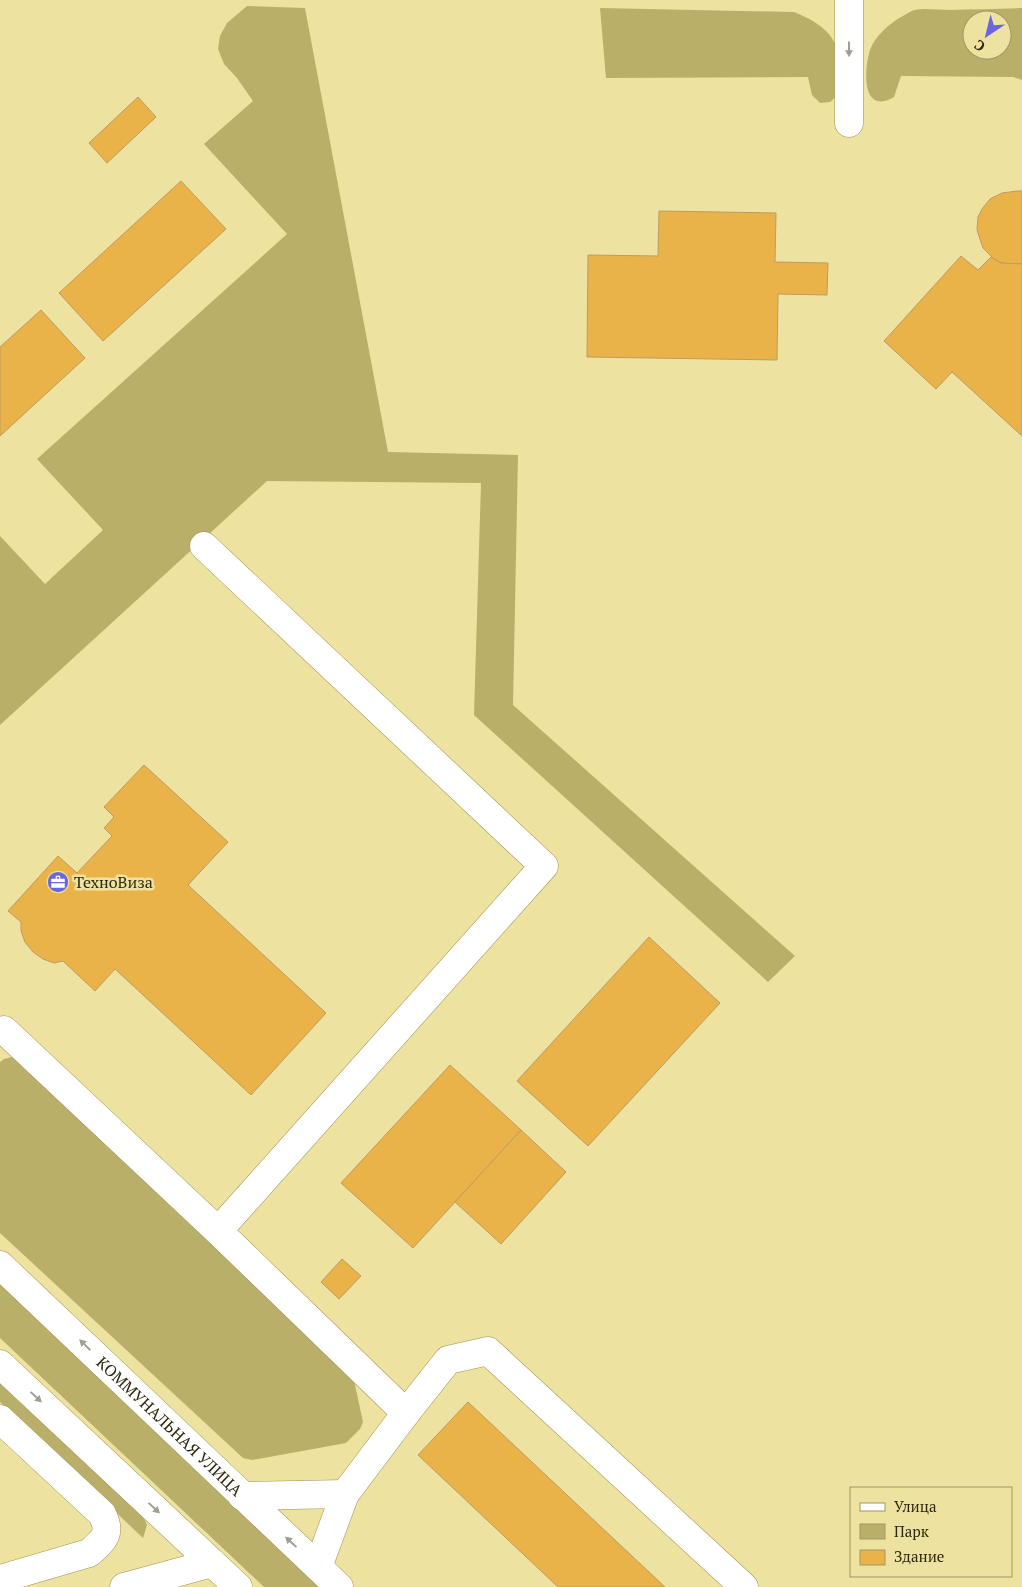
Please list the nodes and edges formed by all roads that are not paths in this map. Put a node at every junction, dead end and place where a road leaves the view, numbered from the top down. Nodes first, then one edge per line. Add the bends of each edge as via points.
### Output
1 (849, 0) edge
2 (849, 123) dead end
3 (204, 546) dead end
4 (1, 1030) edge
5 (218, 1231) junction
6 (0, 1264) edge
7 (0, 1364) edge
8 (406, 1413) junction
9 (0, 1419) edge
10 (345, 1494) junction
11 (242, 1496) junction
12 (212, 1563) junction
13 (318, 1567) junction
14 (0, 1579) edge
15 (124, 1587) edge
16 (238, 1587) edge
17 (340, 1587) edge
18 (744, 1587) edge

1 -> 2 main road
3 - 5 main road via 544,866
4 - 5 main road
5 - 8 main road
11 -> 6 main road, КОММУНАЛЬНАЯ УЛИЦА
7 -> 12 main road
8 - 10 main road
8 - 18 main road via 448,1360 488,1351
9 - 14 main road via 102,1514 107,1525 106,1535 89,1553
10 - 11 main road
10 - 13 main road
13 -> 11 main road, КОММУНАЛЬНАЯ УЛИЦА
12 - 15 main road
12 - 16 main road
13 - 17 main road, КОММУНАЛЬНАЯ УЛИЦА

